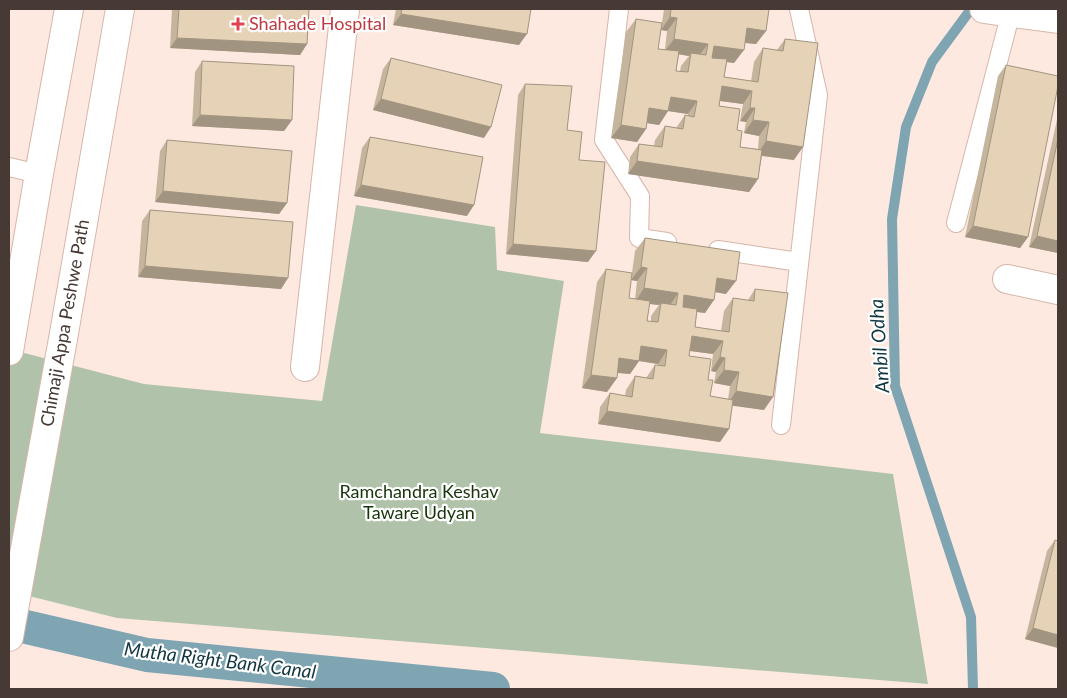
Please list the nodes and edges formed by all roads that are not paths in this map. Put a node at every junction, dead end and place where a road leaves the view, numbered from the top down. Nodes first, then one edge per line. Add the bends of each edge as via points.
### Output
1 (69, 9) edge
2 (120, 9) edge
3 (345, 9) edge
4 (619, 9) edge
5 (798, 9) edge
6 (998, 10) edge
7 (1053, 15) edge
8 (9, 167) edge
9 (38, 174) junction
10 (956, 223) dead end
11 (686, 245) edge
12 (705, 248) edge
13 (799, 262) junction
14 (1007, 279) dead end
15 (1058, 290) edge
16 (11, 340) edge
17 (305, 367) dead end
18 (781, 425) dead end
19 (9, 636) edge

1 - 9 main road
2 - 19 main road, Chimaji Appa Peshwe Path
3 - 17 main road
4 - 11 lane via 604,140 640,196 638,238
5 - 13 lane via 818,95
6 - 7 main road
6 - 10 lane
8 - 9 lane
9 - 16 main road
12 - 13 lane
13 - 18 lane
14 - 15 main road

